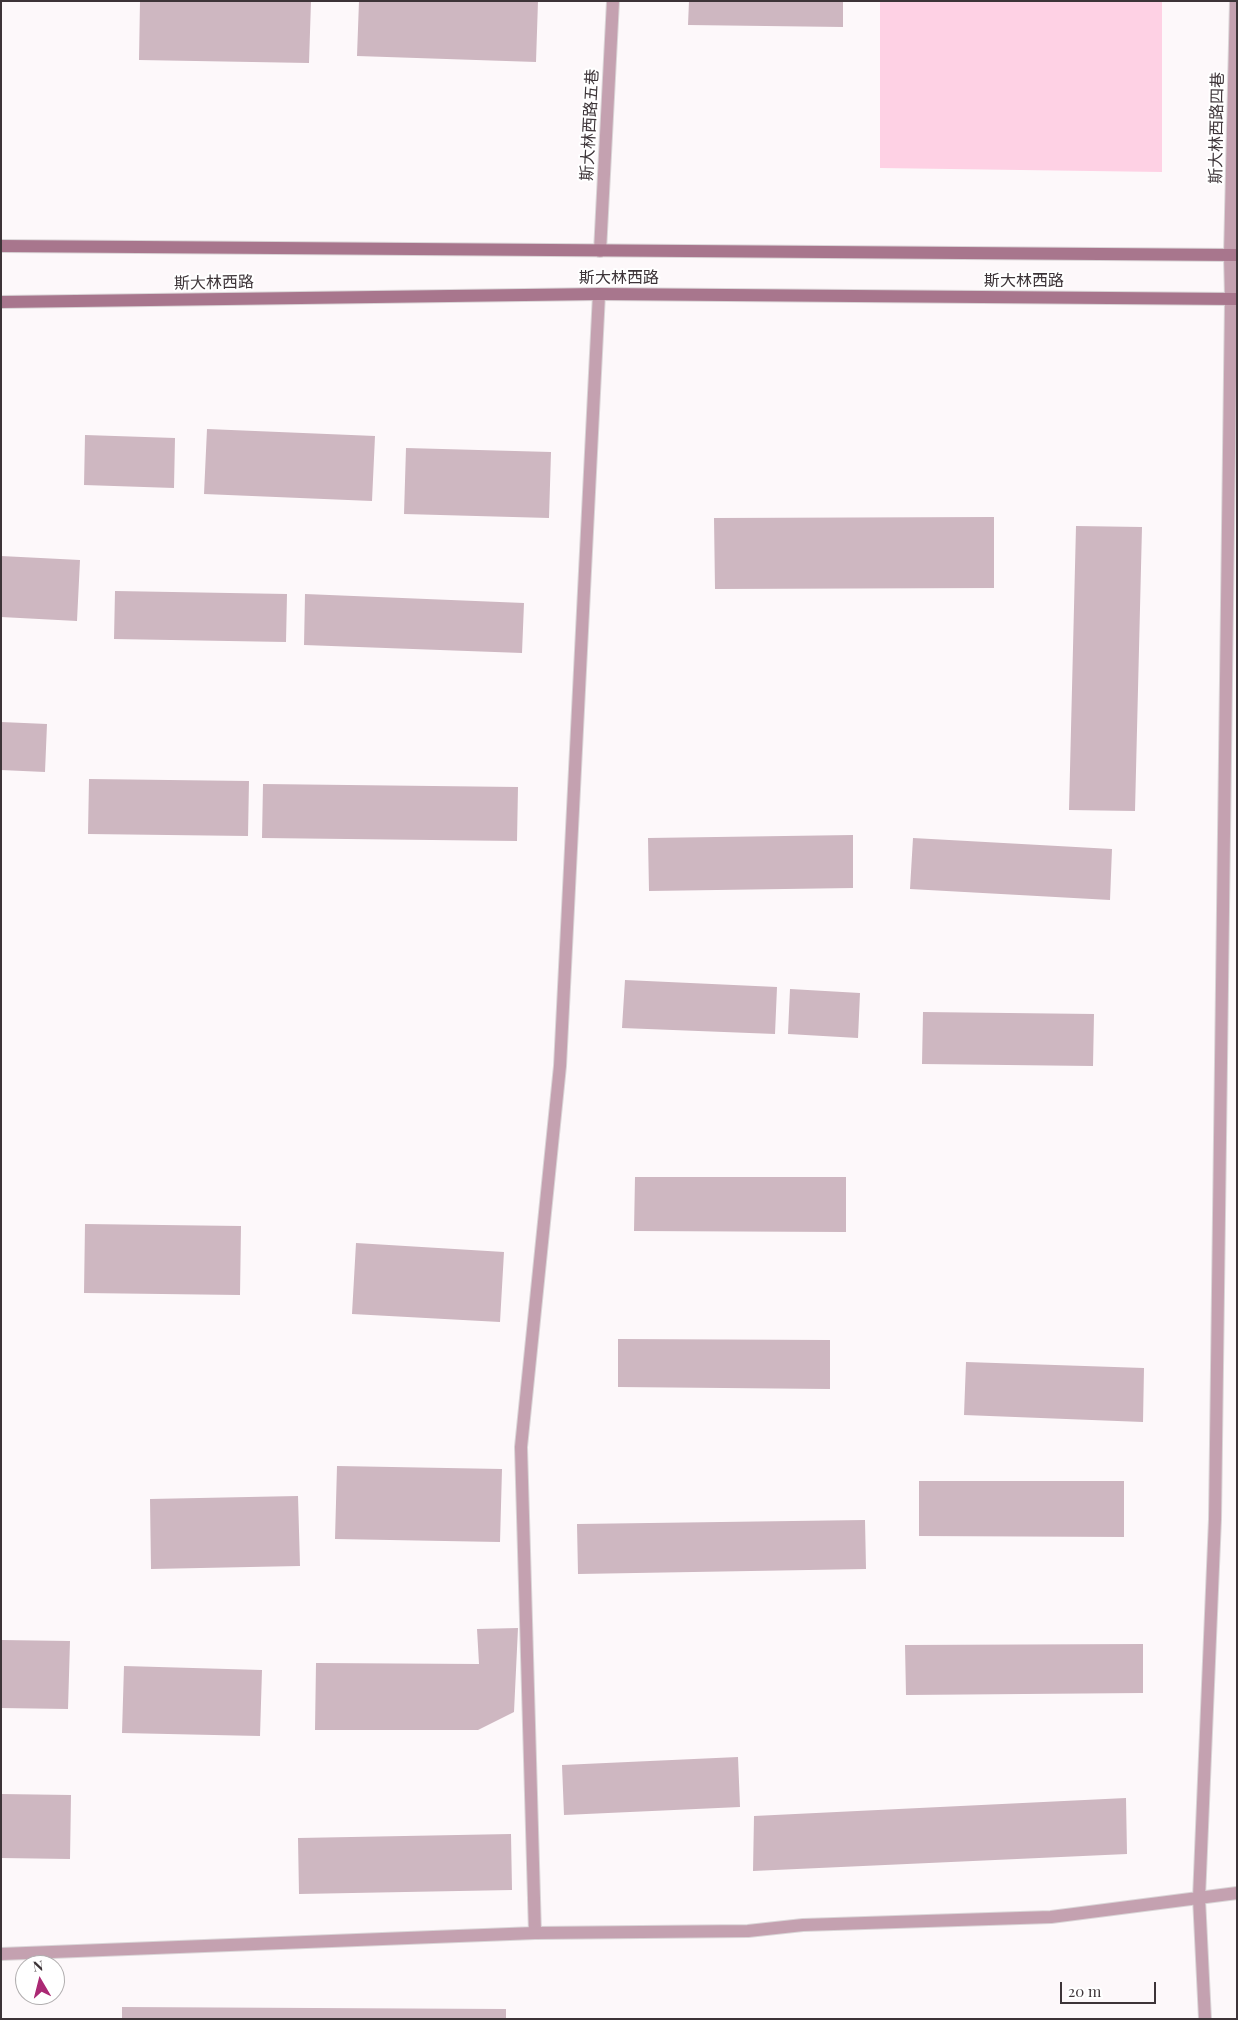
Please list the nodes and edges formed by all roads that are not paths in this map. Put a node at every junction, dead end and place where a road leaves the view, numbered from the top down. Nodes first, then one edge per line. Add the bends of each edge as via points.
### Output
1 (613, 1) edge
2 (1236, 1) edge
3 (1, 246) edge
4 (600, 251) junction
5 (1233, 255) edge
6 (599, 294) junction
7 (1234, 299) edge
8 (1, 302) edge
9 (1237, 1893) edge
10 (1199, 1898) junction
11 (535, 1934) junction
12 (1, 1954) edge
13 (1205, 2019) edge

1 - 4 street, 斯大林西路五巷
2 - 5 street, 斯大林西路四巷
3 - 4 main road, 斯大林西路
4 - 5 main road, 斯大林西路
5 - 7 street, 斯大林西路四巷
6 - 7 main road, 斯大林西路
6 - 8 main road, 斯大林西路
6 - 11 street via 560,1066 521,1447
7 - 10 street, 斯大林西路四巷 via 1215,1519
9 - 10 street
10 - 11 street via 1051,1917 803,1925 748,1931
10 - 13 street, 斯大林西路四巷
11 - 12 street

